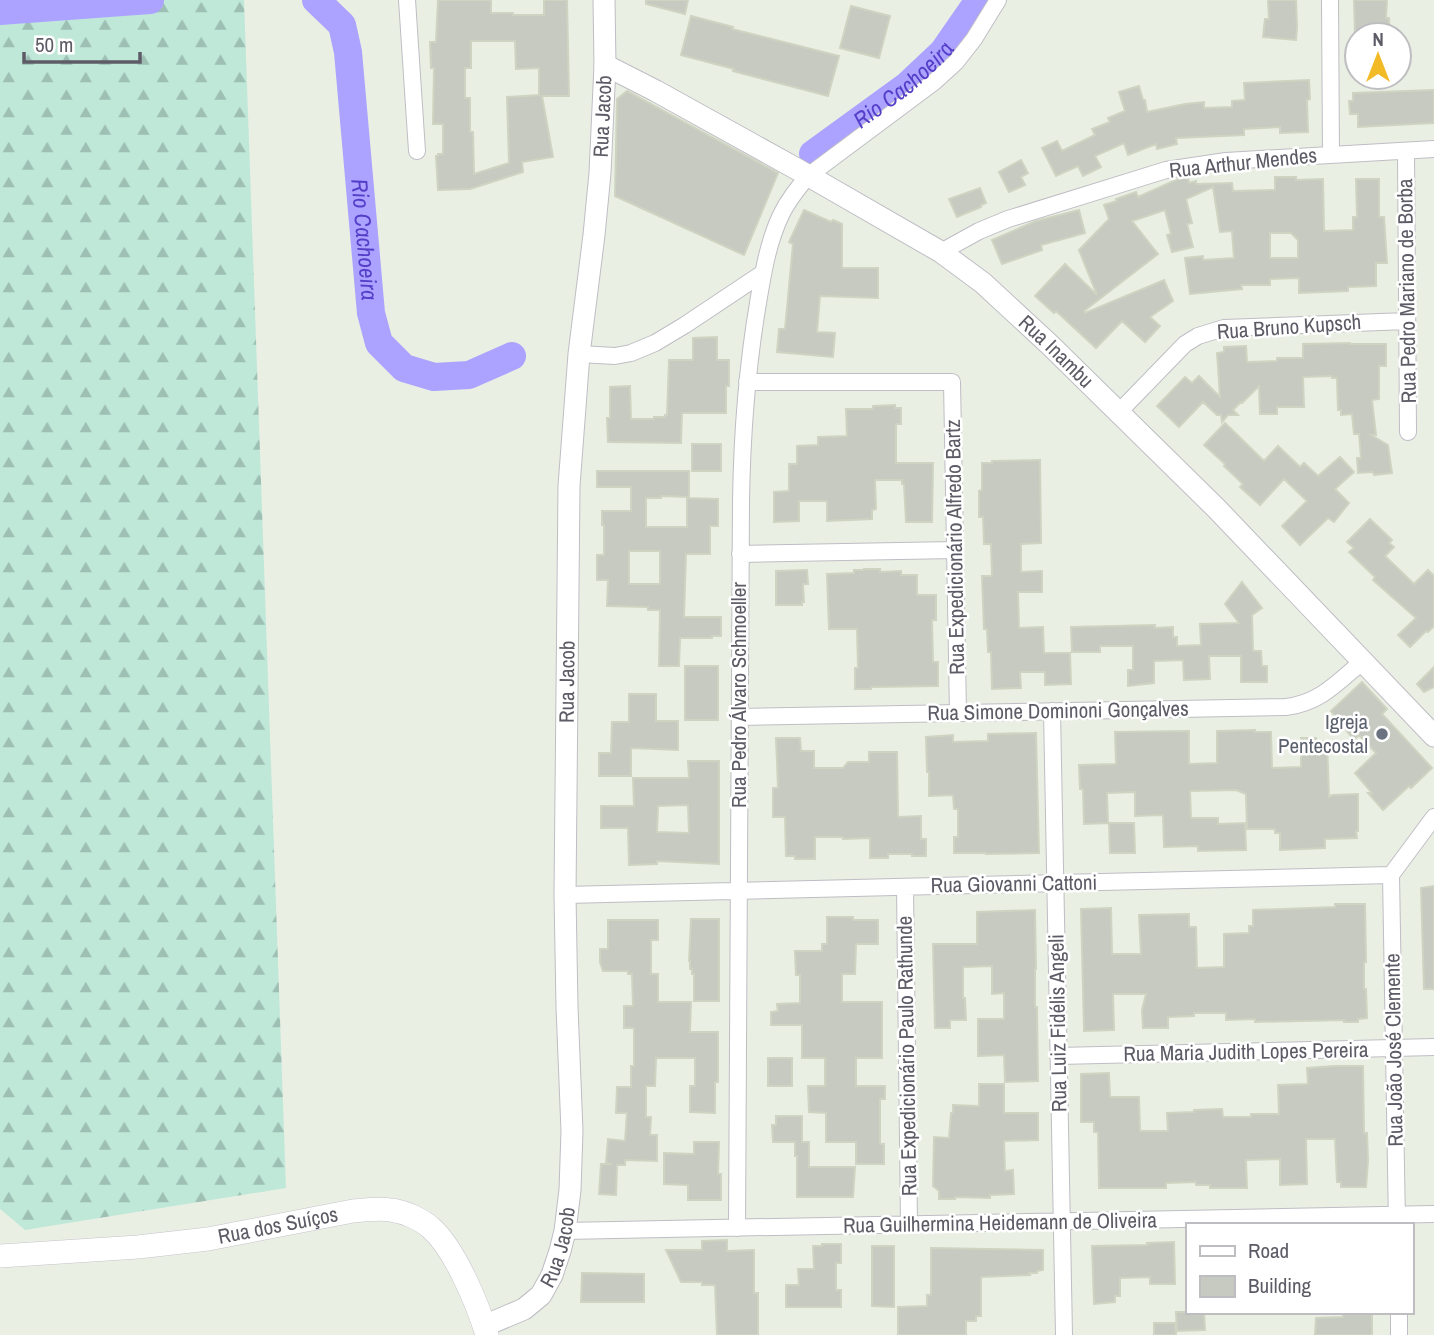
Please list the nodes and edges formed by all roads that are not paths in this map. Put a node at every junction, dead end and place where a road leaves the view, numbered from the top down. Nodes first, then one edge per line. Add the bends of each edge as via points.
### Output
1 (407, 0) edge
2 (604, 0) edge
3 (998, 0) edge
4 (1330, 0) edge
5 (605, 65) junction
6 (1434, 149) edge
7 (417, 151) dead end
8 (1406, 151) junction
9 (1331, 155) junction
10 (808, 176) junction
11 (941, 252) junction
12 (763, 273) junction
13 (1407, 321) junction
14 (579, 354) junction
15 (747, 382) junction
16 (1119, 412) junction
17 (1408, 432) dead end
18 (955, 550) junction
19 (740, 554) junction
20 (1363, 661) junction
21 (1052, 711) junction
22 (958, 713) junction
23 (739, 717) junction
24 (1434, 736) edge
25 (1434, 817) edge
26 (1391, 875) junction
27 (1055, 883) junction
28 (905, 887) junction
29 (738, 891) junction
30 (565, 895) junction
31 (1434, 1047) edge
32 (1394, 1048) junction
33 (1058, 1056) junction
34 (1434, 1214) edge
35 (1397, 1220) edge
36 (1061, 1222) junction
37 (909, 1225) junction
38 (737, 1228) junction
39 (565, 1231) junction
40 (0, 1256) edge
41 (1399, 1314) edge
42 (485, 1330) edge
43 (1064, 1335) edge
44 (1399, 1335) edge

1 - 7 street
2 - 5 street, Rua Jacob
3 - 10 street, Rua Pedro Álvaro Schmoeller via 974,39 934,82
4 - 9 street
5 - 10 street, Rua Inambu
5 - 14 street, Rua Jacob via 597,211
6 - 8 street, Rua Arthur Mendes
8 - 9 street, Rua Arthur Mendes
8 - 13 street, Rua Pedro Mariano de Borba
9 - 11 street, Rua Arthur Mendes via 1226,161 1166,170 1008,219
10 - 11 street, Rua Inambu
10 - 12 street, Rua Pedro Álvaro Schmoeller via 781,215
11 - 16 street, Rua Inambu via 983,282
12 - 14 street via 655,343 615,356
12 - 15 street, Rua Pedro Álvaro Schmoeller
13 - 16 street, Rua Bruno Kupsch via 1212,331 1185,344
13 - 17 street, Rua Pedro Mariano de Borba
14 - 30 street, Rua Jacob via 569,486
15 - 18 street, Rua Expedicionário Alfredo Bartz via 952,382
15 - 19 street, Rua Pedro Álvaro Schmoeller
16 - 20 street, Rua Inambu
18 - 19 street
18 - 22 street, Rua Expedicionário Alfredo Bartz
19 - 23 street, Rua Pedro Álvaro Schmoeller
20 - 21 street, Rua Simone Dominoni Gonçalves via 1322,695 1297,706
20 - 24 street, Rua Inambu
21 - 22 street, Rua Simone Dominoni Gonçalves
21 - 27 street, Rua Luiz Fidélis Angeli
22 - 23 street, Rua Simone Dominoni Gonçalves
23 - 29 street, Rua Pedro Álvaro Schmoeller
25 - 26 street
26 - 27 street, Rua Giovanni Cattoni
26 - 32 street, Rua João José Clemente
27 - 28 street, Rua Giovanni Cattoni
27 - 33 street, Rua Luiz Fidélis Angeli
28 - 29 street, Rua Giovanni Cattoni
28 - 37 street, Rua Expedicionário Paulo Rathunde
29 - 30 street, Rua Giovanni Cattoni
29 - 38 street, Rua Pedro Álvaro Schmoeller
30 - 39 street, Rua Jacob via 572,1131
31 - 32 street, Rua Maria Judith Lopes Pereira
32 - 33 street, Rua Maria Judith Lopes Pereira
32 - 35 street, Rua João José Clemente
33 - 36 street, Rua Luiz Fidélis Angeli
34 - 35 street, Rua Guilhermina Heidemann de Oliveira
35 - 36 street, Rua Guilhermina Heidemann de Oliveira
36 - 37 street, Rua Guilhermina Heidemann de Oliveira
36 - 43 street, Rua Luiz Fidélis Angeli
37 - 38 street, Rua Guilhermina Heidemann de Oliveira
38 - 39 street, Rua Guilhermina Heidemann de Oliveira
39 - 42 street, Rua Jacob via 541,1295
40 - 42 main road, Rua dos Suíços via 208,1239 353,1211 392,1210 422,1221 443,1241
41 - 44 street

